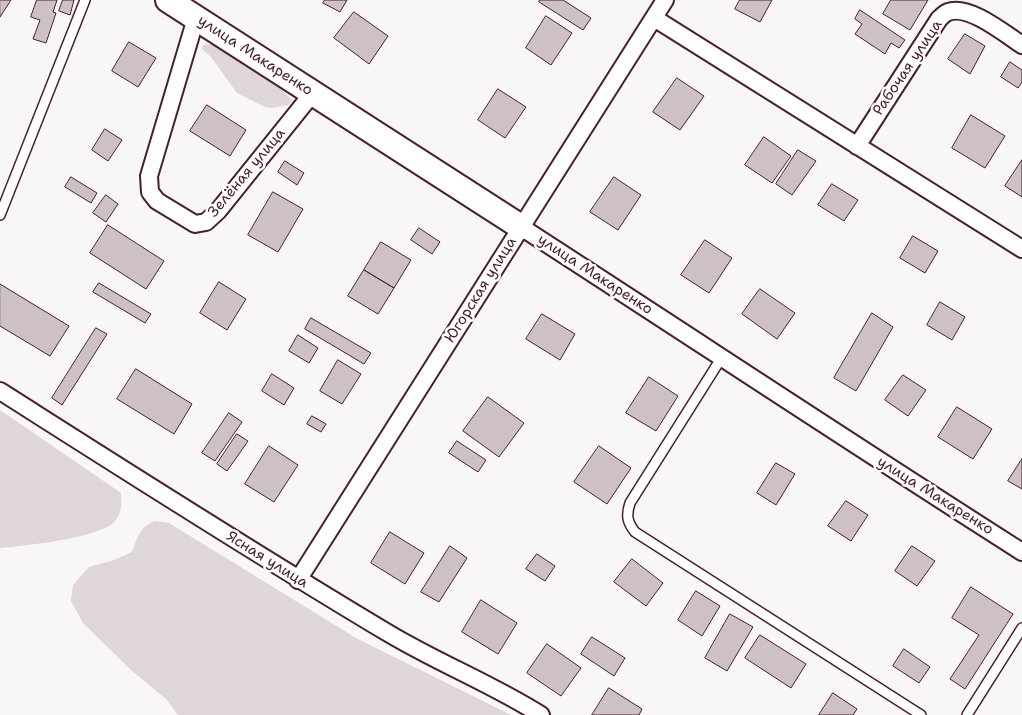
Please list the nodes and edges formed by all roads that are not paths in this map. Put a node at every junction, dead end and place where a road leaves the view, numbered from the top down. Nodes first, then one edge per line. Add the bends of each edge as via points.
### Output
1 (85, 0) edge
2 (168, 0) edge
3 (665, 0) edge
4 (196, 18) junction
5 (654, 18) junction
6 (1022, 45) edge
7 (312, 94) junction
8 (857, 146) junction
9 (0, 215) edge
10 (521, 227) junction
11 (1022, 249) edge
12 (722, 357) junction
13 (0, 391) edge
14 (1022, 552) edge
15 (298, 580) junction
16 (1022, 628) edge
17 (541, 715) edge
18 (921, 715) edge
19 (966, 715) edge

1 - 9 lane
2 - 4 street, улица Макаренко
3 - 5 street, Югорская улица
4 - 7 street, улица Макаренко
4 - 7 street, Зелёная улица via 149,176 150,192 158,201 195,224 206,222
5 - 8 street
5 - 10 street, Югорская улица
6 - 8 street, Рабочая улица via 974,15 961,10 948,12 939,19
7 - 10 street, улица Макаренко
8 - 11 street
10 - 12 street, улица Макаренко
10 - 15 street, Югорская улица
12 - 14 street, улица Макаренко
12 - 18 lane via 630,503 627,513 629,524 635,532
13 - 15 street, Ясная улица
15 - 17 street, Ясная улица via 393,636
16 - 19 lane

